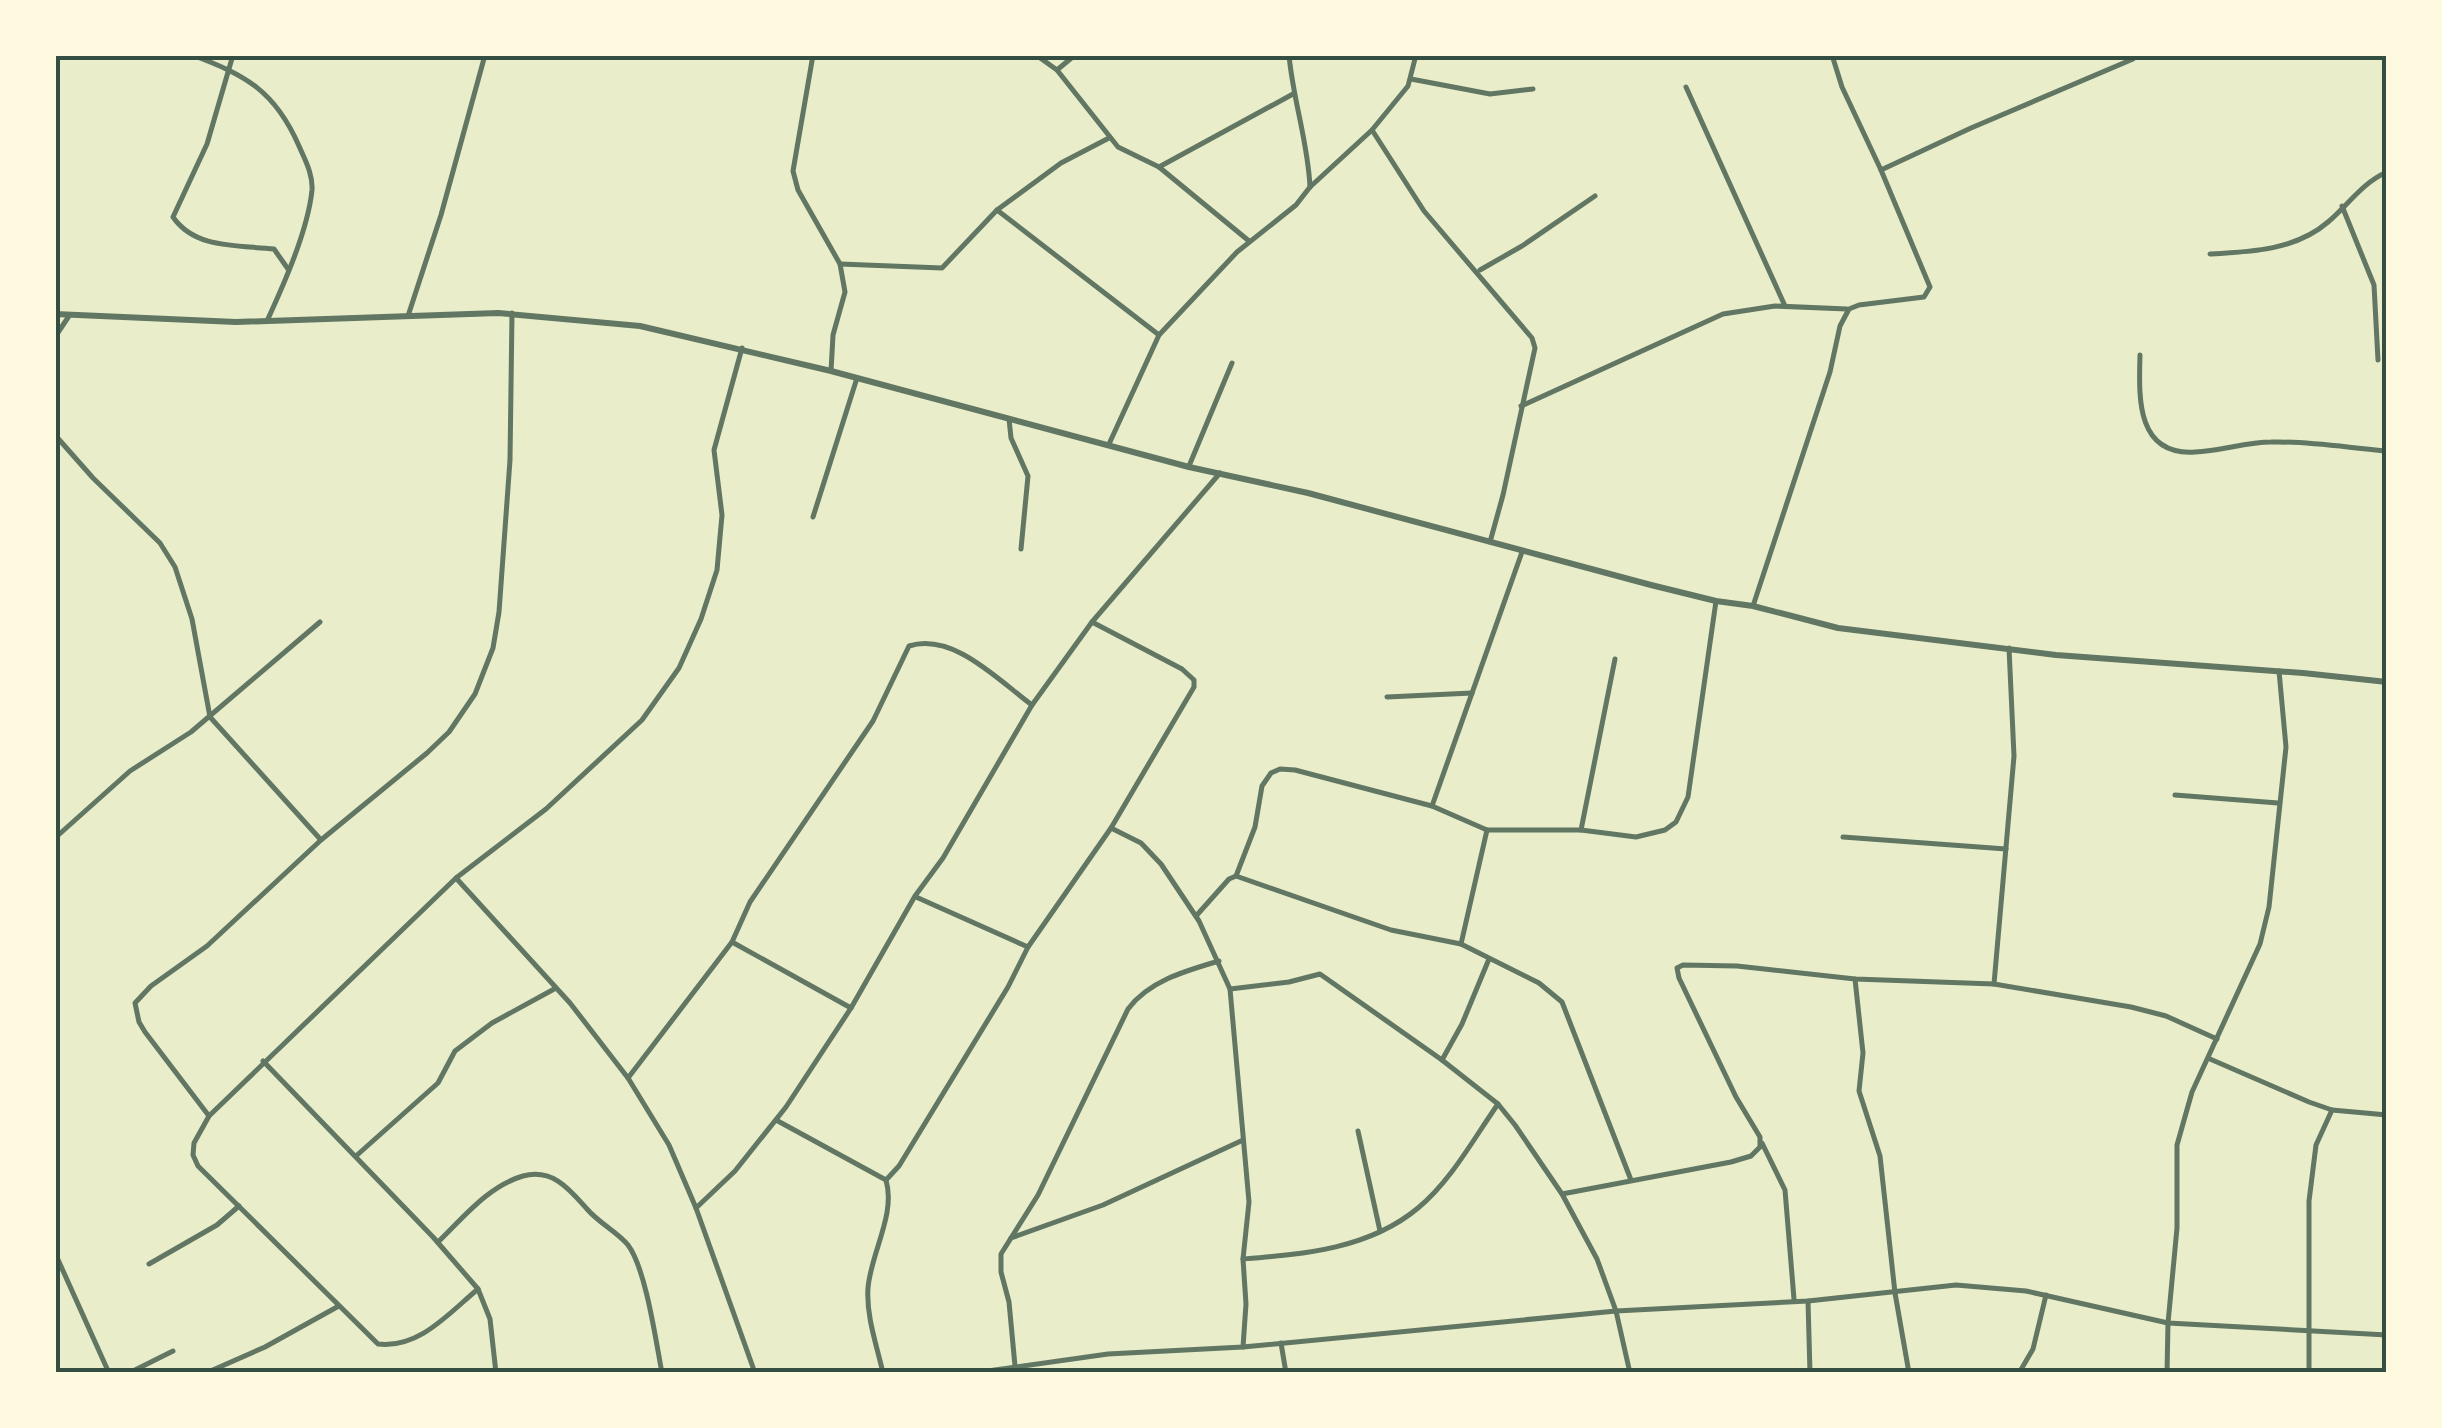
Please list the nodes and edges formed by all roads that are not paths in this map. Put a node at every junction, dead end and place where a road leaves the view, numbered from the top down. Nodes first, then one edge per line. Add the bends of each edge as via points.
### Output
1 (192, 55) edge
2 (233, 55) edge
3 (485, 55) edge
4 (813, 55) edge
5 (1036, 55) edge
6 (1075, 55) edge
7 (1289, 55) edge
8 (1416, 55) edge
9 (1832, 55) edge
10 (2133, 59) dead end
11 (228, 68) junction
12 (1057, 70) junction
13 (1411, 79) junction
14 (1686, 87) dead end
15 (1532, 89) dead end
16 (1293, 94) junction
17 (1372, 130) junction
18 (1109, 138) junction
19 (1160, 166) junction
20 (1881, 170) junction
21 (2387, 172) edge
22 (1310, 187) junction
23 (1595, 196) dead end
24 (2342, 206) junction
25 (997, 210) junction
26 (1250, 242) junction
27 (2210, 254) dead end
28 (840, 264) junction
29 (288, 270) junction
30 (1478, 271) junction
31 (1785, 306) junction
32 (1849, 310) junction
33 (70, 313) junction
34 (512, 313) junction
35 (55, 314) edge
36 (407, 317) junction
37 (267, 321) junction
38 (1159, 335) junction
39 (55, 337) edge
40 (742, 348) junction
41 (2140, 354) dead end
42 (2378, 360) dead end
43 (1232, 362) dead end
44 (830, 371) junction
45 (858, 378) junction
46 (1521, 406) junction
47 (1009, 419) junction
48 (55, 436) edge
49 (1109, 444) junction
50 (2387, 450) edge
51 (1189, 467) junction
52 (1220, 473) junction
53 (812, 517) dead end
54 (1490, 542) junction
55 (1020, 548) dead end
56 (1522, 552) junction
57 (1716, 601) junction
58 (1753, 606) junction
59 (320, 622) dead end
60 (1092, 622) junction
61 (2009, 647) junction
62 (1615, 659) dead end
63 (2279, 671) junction
64 (2387, 682) edge
65 (1472, 693) junction
66 (1387, 697) dead end
67 (1032, 705) junction
68 (210, 717) junction
69 (2175, 796) dead end
70 (2278, 803) junction
71 (1432, 806) junction
72 (1111, 828) junction
73 (1487, 830) junction
74 (1581, 830) junction
75 (1843, 837) dead end
76 (55, 838) edge
77 (321, 840) junction
78 (2006, 849) junction
79 (1236, 876) junction
80 (456, 878) junction
81 (915, 896) junction
82 (1196, 916) junction
83 (732, 942) junction
84 (1461, 944) junction
85 (1028, 947) junction
86 (1489, 959) junction
87 (1218, 962) junction
88 (1855, 979) junction
89 (1994, 984) junction
90 (556, 988) junction
91 (1230, 989) junction
92 (852, 1008) junction
93 (2216, 1039) junction
94 (2209, 1058) junction
95 (1442, 1060) junction
96 (263, 1061) junction
97 (628, 1078) junction
98 (1498, 1104) junction
99 (2332, 1110) junction
100 (2387, 1115) edge
101 (209, 1116) junction
102 (776, 1120) junction
103 (1358, 1130) dead end
104 (1760, 1138) junction
105 (1243, 1140) junction
106 (356, 1156) junction
107 (886, 1180) junction
108 (1631, 1180) junction
109 (1562, 1194) junction
110 (240, 1206) junction
111 (696, 1208) junction
112 (1380, 1231) junction
113 (1010, 1239) junction
114 (438, 1242) junction
115 (55, 1253) edge
116 (1243, 1259) junction
117 (149, 1264) dead end
118 (478, 1288) junction
119 (1895, 1293) junction
120 (2046, 1295) junction
121 (1794, 1299) junction
122 (1808, 1301) junction
123 (337, 1307) junction
124 (1616, 1311) junction
125 (2168, 1323) junction
126 (2307, 1332) junction
127 (2387, 1334) edge
128 (1281, 1344) junction
129 (1243, 1347) junction
130 (173, 1351) dead end
131 (1035, 1365) junction
132 (1015, 1366) junction
133 (109, 1373) edge
134 (129, 1373) edge
135 (206, 1373) edge
136 (496, 1373) edge
137 (662, 1373) edge
138 (755, 1373) edge
139 (884, 1373) edge
140 (973, 1373) edge
141 (1036, 1373) edge
142 (1286, 1373) edge
143 (1630, 1373) edge
144 (1810, 1373) edge
145 (1909, 1373) edge
146 (2019, 1373) edge
147 (2167, 1373) edge
148 (2309, 1373) edge

1 - 11 street
2 - 11 street
3 - 36 street
4 - 28 street via 793,171
5 - 12 street
6 - 12 street
7 - 16 street
8 - 13 street
9 - 20 street
10 - 20 street
11 - 29 street via 280,110 309,169 312,189
11 - 29 street via 207,144 173,216 185,234 202,240 274,249
12 - 18 street
13 - 15 street via 1490,94
13 - 17 street
14 - 31 street
16 - 19 street
16 - 22 street via 1308,148
17 - 22 street
17 - 30 street via 1424,210
18 - 19 street
18 - 25 street via 1060,163
19 - 26 street
20 - 32 street via 1930,288 1924,297
21 - 24 street
22 - 26 street
23 - 30 street
24 - 27 street via 2326,224 2279,246
24 - 42 street via 2374,285
25 - 28 street via 942,268
25 - 38 street
26 - 38 street
28 - 44 street via 845,292
29 - 37 street
30 - 46 street via 1532,338
31 - 32 street
31 - 46 street via 1723,314
32 - 58 street
33 - 35 street
33 - 37 street
33 - 39 street
34 - 36 street
34 - 40 street via 640,326
34 - 77 street via 499,612 486,670 449,732
36 - 37 street
38 - 49 street
40 - 44 street
40 - 80 street via 714,450 722,514 717,570 679,668 642,720 572,786
41 - 50 street via 2139,405 2146,428 2174,450 2270,442
43 - 51 street
44 - 45 street
45 - 47 street
45 - 53 street
46 - 54 street
47 - 49 street
47 - 55 street via 1028,476
48 - 68 street via 151,533 174,567 192,619
49 - 51 street
51 - 52 street
52 - 54 street
52 - 60 street
54 - 56 street
56 - 57 street
56 - 65 street
57 - 58 street
57 - 74 street via 1682,813 1665,830 1636,838
58 - 61 street via 1838,628
59 - 68 street
60 - 67 street
60 - 72 street via 1194,680
61 - 63 street
61 - 78 street via 2014,756
62 - 74 street
63 - 64 street
63 - 70 street via 2286,747
65 - 66 street
65 - 71 street
67 - 81 street
67 - 83 street via 953,649 927,640 908,646 873,720 750,902
68 - 76 street via 130,772
68 - 77 street
69 - 70 street
70 - 93 street via 2260,944
71 - 73 street
71 - 79 street via 1294,770 1271,773
72 - 82 street via 1141,842
72 - 85 street
73 - 74 street
73 - 84 street
75 - 78 street
77 - 101 street via 134,1004 145,1032
78 - 89 street
79 - 82 street
79 - 84 street via 1391,930
80 - 90 street
80 - 96 street
81 - 85 street
81 - 92 street
82 - 87 street
83 - 92 street
83 - 97 street
84 - 86 street
85 - 107 street
86 - 95 street
86 - 108 street via 1562,1002
87 - 91 street
87 - 113 street via 1139,993
88 - 89 street
88 - 104 street via 1738,966 1677,968
88 - 119 street via 1863,1053 1859,1091 1880,1156
89 - 93 street via 2149,1011
90 - 97 street
90 - 106 street via 456,1051 438,1082
91 - 95 street via 1320,974
91 - 105 street
92 - 102 street
93 - 94 street
94 - 99 street
94 - 125 street via 2177,1145 2178,1228
95 - 98 street
96 - 101 street
96 - 106 street
97 - 111 street via 675,1157
98 - 109 street
98 - 112 street via 1432,1194
99 - 100 street
99 - 126 street via 2316,1145 2309,1202
101 - 110 street via 193,1154
102 - 107 street
102 - 111 street
103 - 112 street
104 - 108 street via 1751,1156
104 - 121 street via 1785,1190
105 - 113 street
105 - 116 street via 1249,1202
106 - 114 street
107 - 139 street via 890,1194 868,1285
108 - 109 street
109 - 124 street
110 - 117 street
110 - 123 street
111 - 138 street
112 - 116 street via 1334,1248
113 - 132 street via 1001,1272
114 - 118 street
114 - 137 street via 506,1183 524,1175 566,1185 628,1246
115 - 133 street
116 - 129 street
118 - 123 street via 424,1334 396,1346 378,1344
118 - 136 street via 490,1319
119 - 120 street via 1956,1286
119 - 122 street
119 - 145 street
120 - 125 street
120 - 146 street via 2034,1349
121 - 122 street
121 - 124 street
122 - 144 street
123 - 135 street
124 - 128 street
124 - 143 street
125 - 126 street
125 - 147 street
126 - 127 street
126 - 148 street
128 - 129 street
128 - 142 street
129 - 131 street
130 - 134 street
131 - 132 street
131 - 141 street
132 - 140 street

